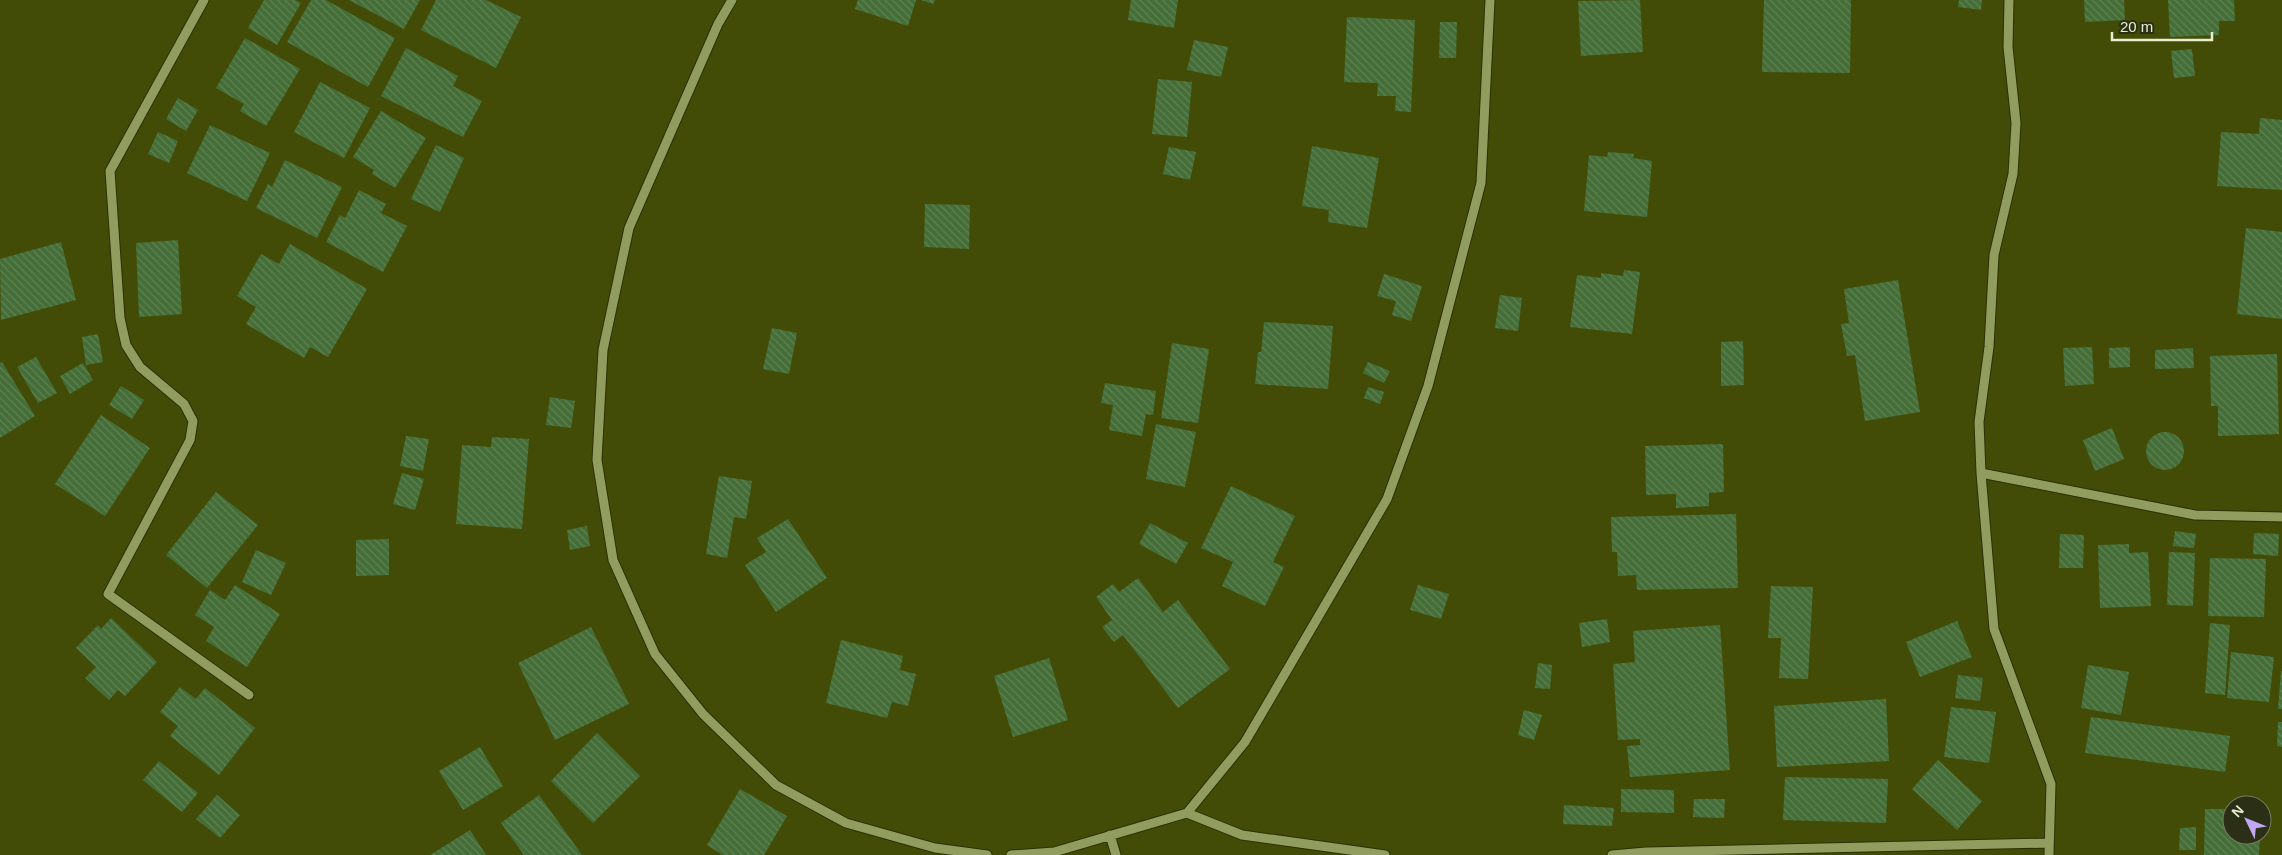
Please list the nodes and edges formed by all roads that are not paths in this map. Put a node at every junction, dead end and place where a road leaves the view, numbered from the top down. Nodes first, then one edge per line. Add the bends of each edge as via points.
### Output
1 (204, 0) edge
2 (732, 0) edge
3 (1490, 0) edge
4 (2009, 0) edge
5 (1982, 473) junction
6 (2282, 517) edge
7 (249, 695) dead end
8 (1187, 813) junction
9 (1110, 836) junction
10 (2049, 843) junction
11 (988, 855) edge
12 (1011, 855) edge
13 (1116, 855) edge
14 (1385, 855) edge
15 (1612, 855) edge
16 (2049, 855) edge

1 - 7 street via 110,172 120,318 126,345 140,367 184,404 192,420 190,440 108,594
2 - 11 street via 718,24 629,228 603,350 597,460 613,560 655,654 703,714 776,784 846,823 935,848
3 - 8 street via 1481,183 1428,386 1390,490 1245,742
4 - 5 street via 2008,47 2016,123 2013,174 1994,255 1989,347 1979,422
5 - 6 street via 2195,515
5 - 10 street via 1994,629 2051,784
8 - 9 street
8 - 14 street via 1242,835
9 - 12 street via 1054,852
9 - 13 street
10 - 15 street
10 - 16 street

